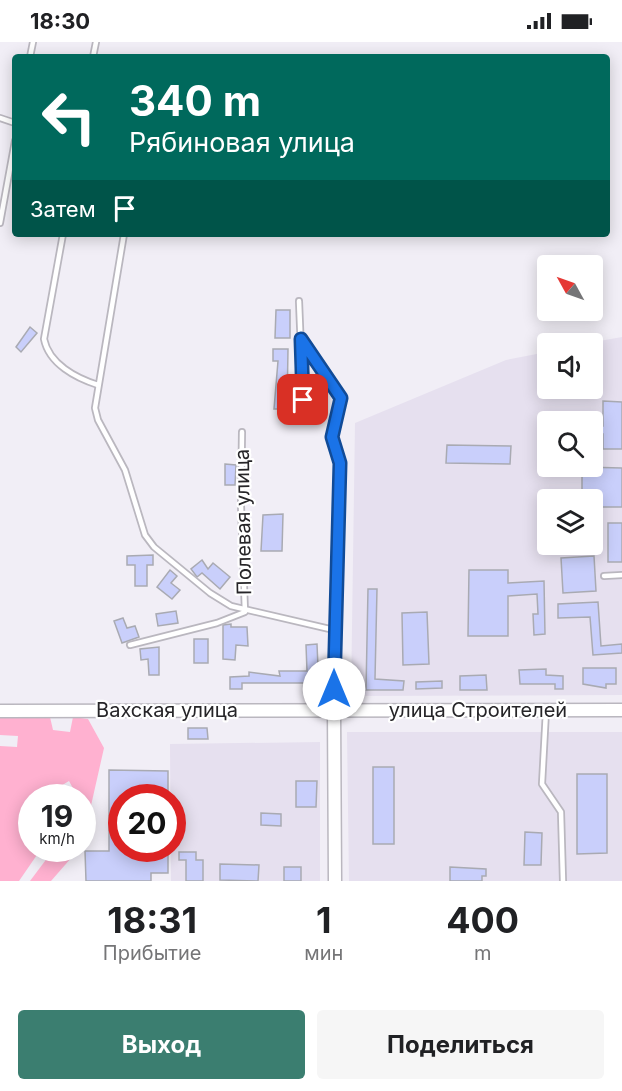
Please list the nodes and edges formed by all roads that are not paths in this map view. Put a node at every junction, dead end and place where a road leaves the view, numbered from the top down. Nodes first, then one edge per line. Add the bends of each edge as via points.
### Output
1 (12, 157) edge
2 (7, 184) junction
3 (12, 185) edge
4 (0, 224) edge
5 (62, 237) edge
6 (123, 237) edge
7 (298, 301) dead end
8 (301, 339) junction
9 (98, 385) junction
10 (303, 400) dead end
11 (242, 432) dead end
12 (622, 575) edge
13 (604, 576) dead end
14 (245, 612) junction
15 (334, 630) junction
16 (130, 645) dead end
17 (334, 709) junction
18 (622, 710) edge
19 (0, 711) edge
20 (546, 711) junction
21 (335, 881) edge
22 (563, 881) edge

1 - 2 lane
2 - 3 lane
2 - 4 lane
5 - 9 lane via 44,339 67,372
6 - 9 lane
7 - 8 lane
8 - 10 lane
8 - 15 lane via 341,398 332,437 340,463
9 - 14 lane via 98,420 125,470 145,535 210,593
11 - 14 lane, Полевая улица
12 - 13 lane
14 - 15 lane
14 - 16 lane
15 - 17 lane
17 - 19 main road, Вахская улица
17 - 20 main road, улица Строителей
17 - 21 main road
18 - 20 main road, улица Строителей
20 - 22 lane via 542,784 561,812

